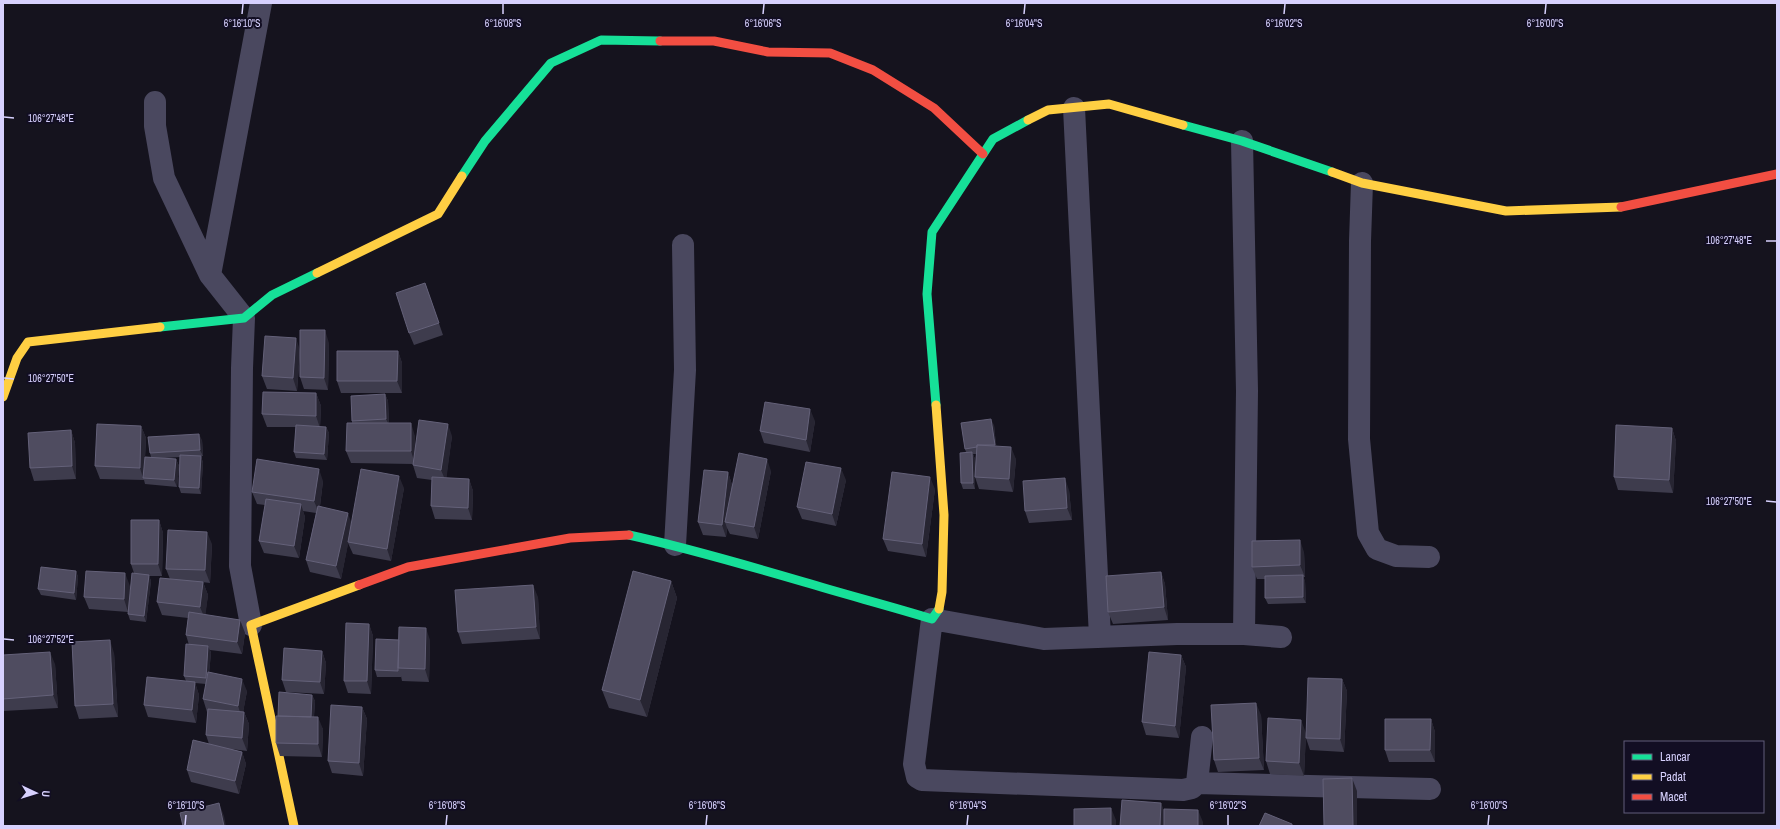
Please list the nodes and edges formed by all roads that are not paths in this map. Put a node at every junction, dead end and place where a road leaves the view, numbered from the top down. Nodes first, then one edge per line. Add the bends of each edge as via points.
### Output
1 (261, 3) edge
2 (155, 102) dead end
3 (1074, 108) junction
4 (1242, 141) junction
5 (983, 154) junction
6 (1777, 174) edge
7 (1362, 183) junction
8 (683, 245) dead end
9 (210, 275) junction
10 (244, 318) junction
11 (3, 397) edge
12 (675, 545) junction
13 (1429, 557) dead end
14 (932, 619) junction
15 (250, 625) junction
16 (1244, 634) junction
17 (1100, 637) junction
18 (1281, 637) dead end
19 (1202, 737) dead end
20 (1196, 783) junction
21 (1430, 789) dead end
22 (294, 826) edge

1 - 9 street
2 - 9 street via 155,126 164,178
3 - 4 street via 1109,104
3 - 5 street via 1048,110 993,139
3 - 17 street
4 - 7 street
4 - 16 street via 1247,391
5 - 10 street via 934,108 873,70 830,53 768,52 714,42 601,40 551,63 485,141 438,214 272,295
5 - 14 street via 932,232 927,294 944,515 942,592 940,608
6 - 7 street via 1616,208 1506,210
7 - 13 street via 1360,439 1368,533 1377,549 1396,556
8 - 12 street via 685,370
9 - 10 street
10 - 11 street via 28,342 17,358
10 - 15 street via 240,566
12 - 14 street
12 - 15 street via 626,534 570,538 416,566
14 - 17 street via 1044,639
14 - 20 street via 914,764 917,777 930,781 1183,790 1192,788
15 - 22 street
16 - 17 street
16 - 18 street
19 - 20 street
20 - 21 street

